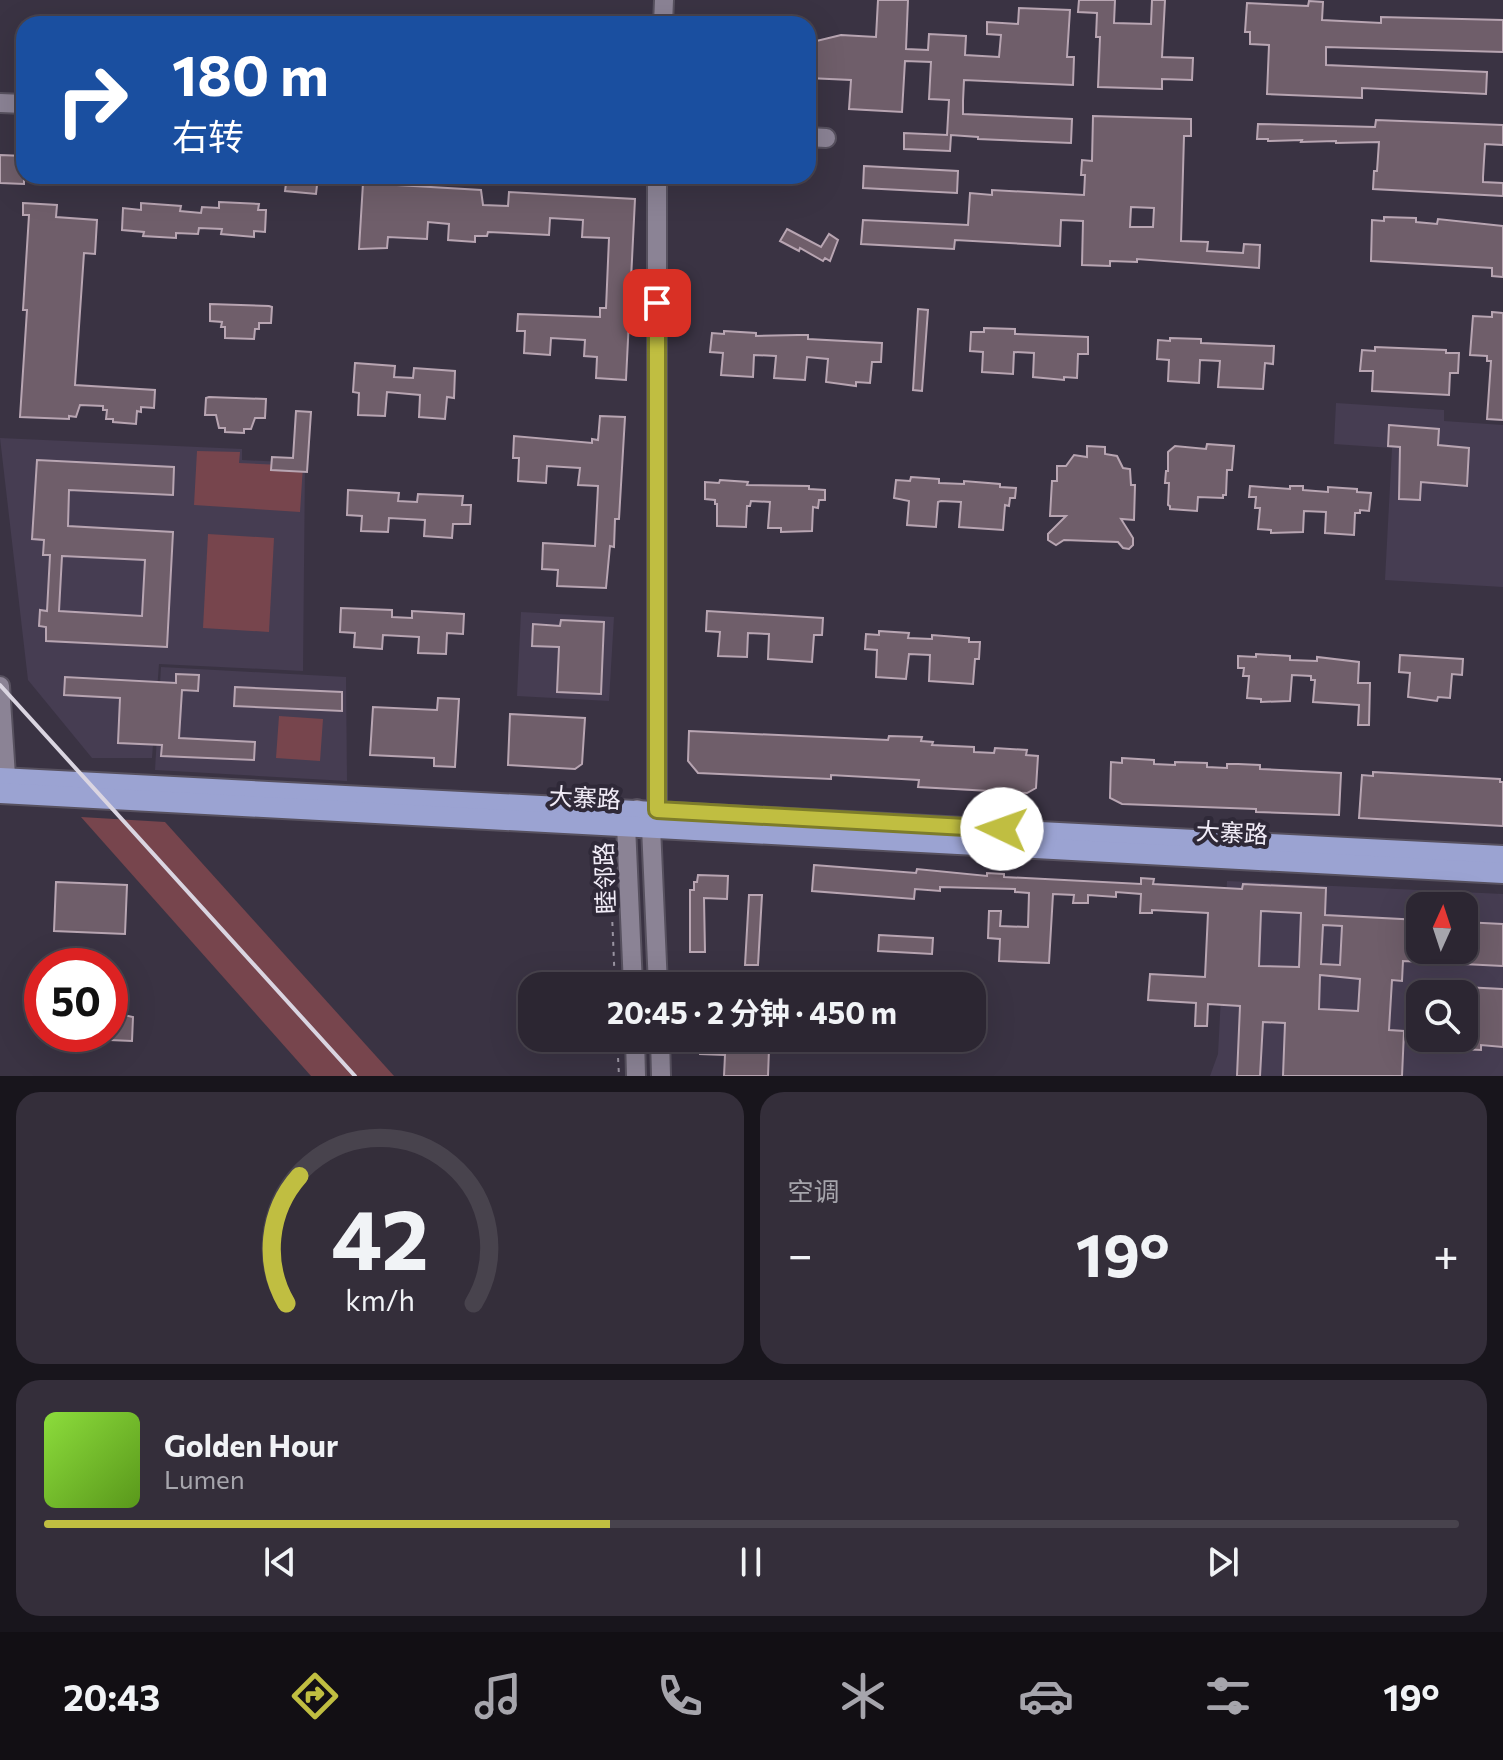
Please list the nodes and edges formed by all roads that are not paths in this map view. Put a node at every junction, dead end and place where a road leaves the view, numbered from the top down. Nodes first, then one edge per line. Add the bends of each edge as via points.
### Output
1 (657, 184) edge
2 (0, 686) edge
3 (3, 786) edge
4 (636, 819) junction
5 (1503, 856) edge
6 (1503, 873) edge
7 (633, 972) edge
8 (656, 972) edge
9 (635, 1052) edge
10 (660, 1052) edge
11 (636, 1076) edge
12 (661, 1076) edge

1 - 4 street
2 - 3 street
3 - 4 main road, 大寨路
3 - 4 main road, 大寨路
4 - 5 main road, 大寨路
4 - 6 main road, 大寨路
4 - 7 street, 睦邻路
4 - 8 street, 睦邻路
9 - 11 street
10 - 12 street

